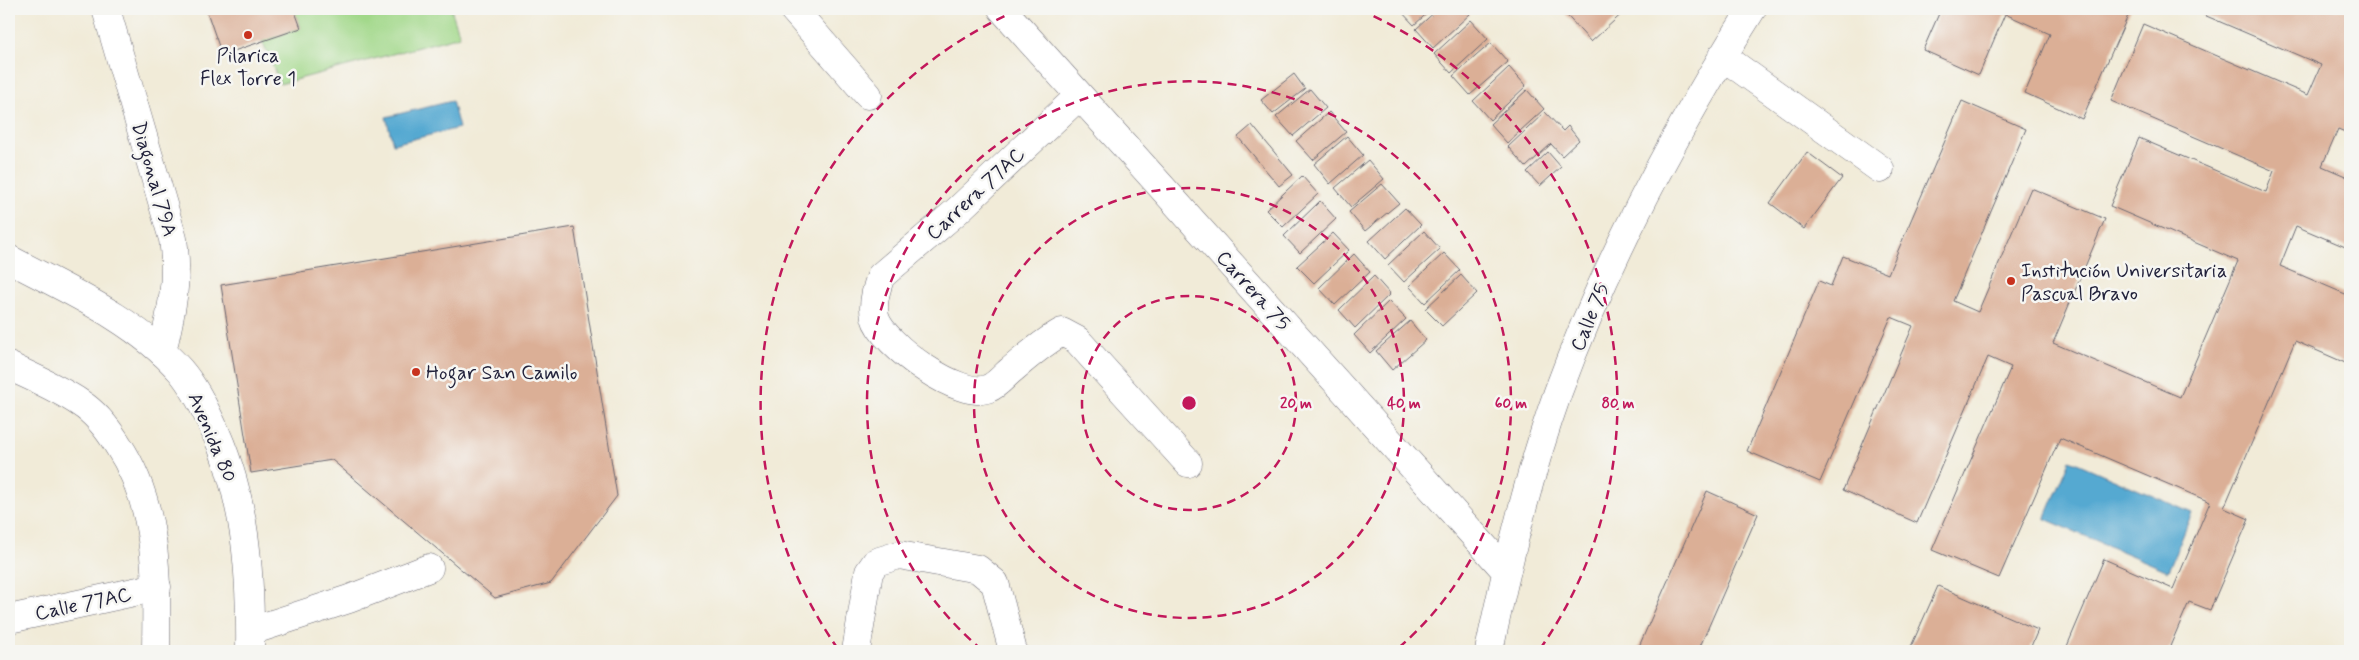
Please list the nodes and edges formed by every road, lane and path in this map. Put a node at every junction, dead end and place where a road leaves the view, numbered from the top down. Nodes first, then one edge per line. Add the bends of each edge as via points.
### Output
1 (106, 9) edge
2 (793, 9) edge
3 (1002, 9) edge
4 (1752, 9) edge
5 (1722, 56) junction
6 (868, 95) dead end
7 (1079, 96) junction
8 (1880, 169) dead end
9 (9, 259) edge
10 (162, 352) junction
11 (9, 366) edge
12 (1188, 463) dead end
13 (429, 568) dead end
14 (1506, 571) junction
15 (157, 587) junction
16 (9, 619) edge
17 (250, 641) edge
18 (156, 651) edge
19 (856, 651) edge
20 (1013, 651) edge
21 (1489, 651) edge

1 - 10 street, Diagonal 79A via 173,239 176,285
2 - 6 street
3 - 7 street, Carrera 75
4 - 5 street, Calle 75
5 - 8 street
5 - 14 street, Calle 75 via 1648,185 1588,316 1534,467
7 - 12 street, Carrera 77AC via 957,211 881,276 875,292 875,318 898,350 944,380 969,390 988,389 1045,341 1062,332 1077,340
7 - 14 street, Carrera 75
9 - 10 street, Avenida 80 via 138,332
10 - 17 street, Avenida 80 via 197,394 214,428 233,480 242,510 248,562
11 - 15 street via 81,403 114,438 126,456 146,506 154,540
13 - 17 street
14 - 21 street, Calle 75
15 - 16 street, Calle 77AC
15 - 18 street
19 - 20 street via 869,572 876,562 899,555 978,569 995,583

